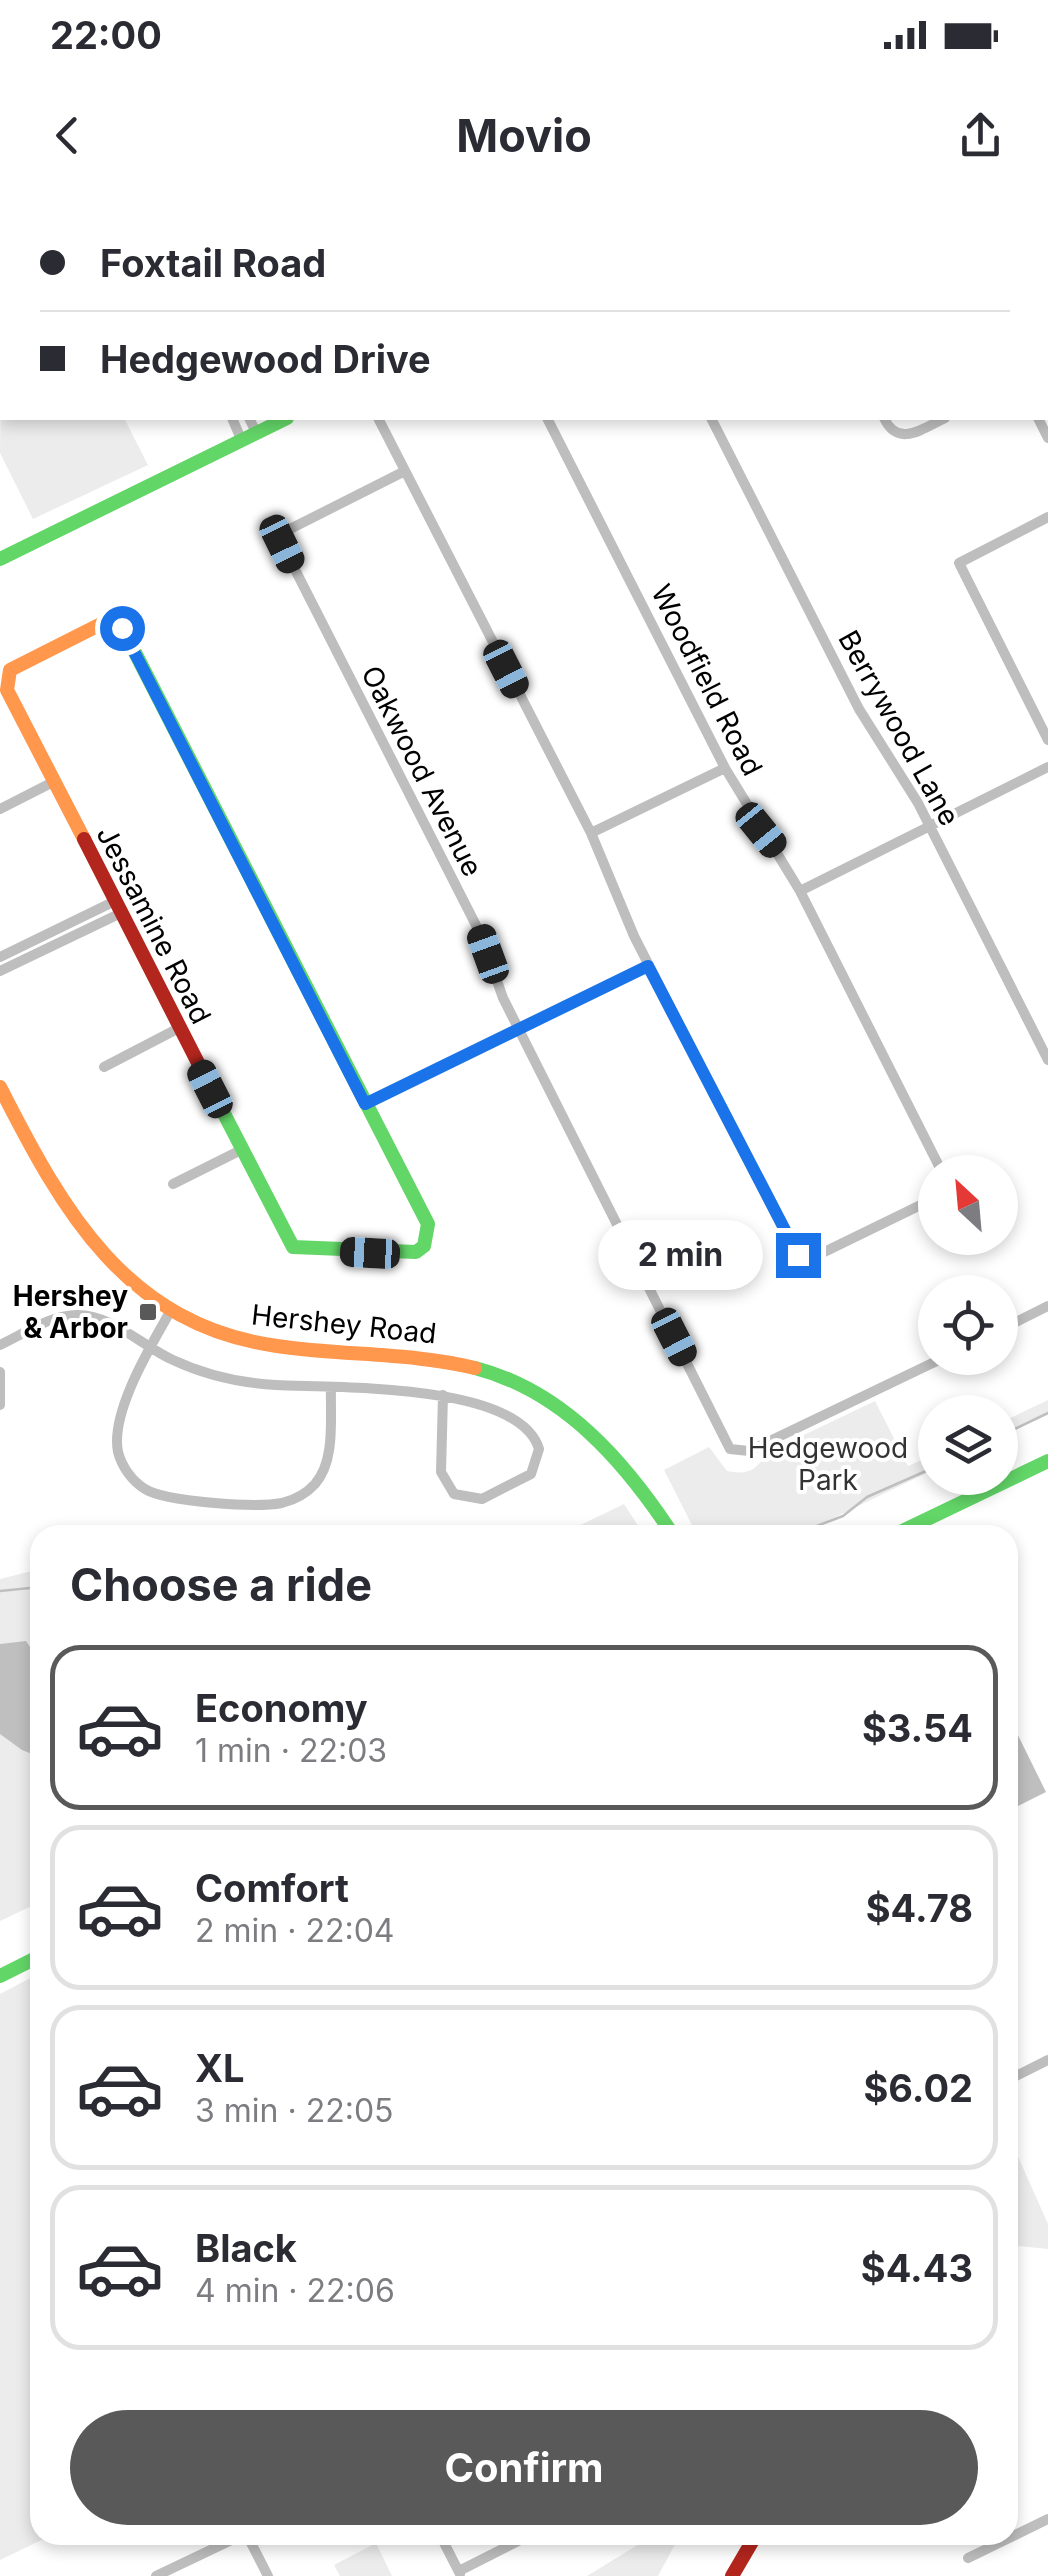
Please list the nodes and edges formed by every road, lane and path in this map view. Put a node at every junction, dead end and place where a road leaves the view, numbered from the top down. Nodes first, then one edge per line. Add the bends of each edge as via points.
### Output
1 (233, 420) edge
2 (250, 420) edge
3 (283, 420) edge
4 (379, 420) edge
5 (548, 420) edge
6 (712, 420) edge
7 (885, 420) edge
8 (941, 420) edge
9 (256, 432) junction
10 (242, 440) junction
11 (405, 471) junction
12 (1048, 517) edge
13 (0, 559) edge
14 (1048, 740) edge
15 (1048, 766) edge
16 (725, 768) junction
17 (53, 782) junction
18 (0, 809) edge
19 (930, 826) junction
20 (591, 834) junction
21 (800, 891) junction
22 (118, 907) junction
23 (20, 947) junction
24 (0, 957) edge
25 (26, 958) junction
26 (648, 966) junction
27 (0, 971) edge
28 (179, 1028) junction
29 (518, 1029) junction
30 (1048, 1060) edge
31 (104, 1067) dead end
32 (0, 1087) edge
33 (365, 1104) junction
34 (240, 1150) junction
35 (933, 1155) edge
36 (173, 1184) dead end
37 (918, 1206) edge
38 (1048, 1306) edge
39 (172, 1310) junction
40 (1018, 1321) edge
41 (0, 1346) edge
42 (150, 1348) junction
43 (918, 1370) edge
44 (0, 1372) edge
45 (331, 1387) junction
46 (443, 1396) junction
47 (0, 1405) edge
48 (1048, 1461) edge
49 (667, 1525) edge
50 (915, 1525) edge
51 (30, 1961) edge
52 (0, 1976) edge
53 (1048, 2060) edge
54 (1018, 2075) edge
55 (1048, 2519) edge
56 (1018, 2534) edge
57 (223, 2545) edge
58 (250, 2545) edge
59 (445, 2545) edge
60 (512, 2545) edge
61 (750, 2545) edge
62 (995, 2545) edge
63 (968, 2558) dead end
64 (460, 2573) edge
65 (156, 2576) edge
66 (268, 2576) edge
67 (732, 2576) edge

1 - 10 street
2 - 9 street
3 - 9 street
4 - 11 street
5 - 16 street, Woodfield Road
6 - 19 street, Berrywood Lane via 859,709
7 - 8 street via 898,435
9 - 10 street
10 - 13 street
11 - 20 street
11 - 29 street, Oakwood Avenue via 282,537 481,935
12 - 14 street via 959,563
15 - 19 street
16 - 20 street
16 - 21 street, Woodfield Road
17 - 18 street
17 - 22 street, Jessamine Road
17 - 33 street, Jessamine Road via 6,676 101,624 116,624
19 - 21 street
19 - 30 street, Berrywood Lane
20 - 26 street
21 - 35 street, Woodfield Road
22 - 23 street
22 - 25 street
22 - 28 street, Jessamine Road
23 - 24 street
23 - 25 street
25 - 27 street
26 - 29 street
26 - 37 street via 801,1257 814,1257
28 - 31 street
28 - 34 street, Jessamine Road
29 - 33 street
29 - 43 street, Oakwood Avenue via 729,1446 738,1452
32 - 39 street, Hershey Road via 78,1230
33 - 34 street, Jessamine Road via 428,1224 416,1252 293,1247
34 - 36 street
38 - 40 street
39 - 42 street
39 - 49 street, Hershey Road via 204,1328 263,1345 442,1359 494,1373 556,1404 607,1444
41 - 42 street via 78,1315 104,1320
42 - 45 street via 223,1378
42 - 45 street via 117,1440 128,1474 157,1495 275,1504 306,1492 326,1463
44 - 47 street
45 - 46 street
46 - 46 street via 441,1472 448,1488 462,1499 482,1499 531,1474 539,1449 523,1426
48 - 50 street
51 - 52 street
53 - 54 street
55 - 56 street
57 - 65 street
58 - 66 street
59 - 64 street
60 - 64 street
61 - 67 street
62 - 63 street

